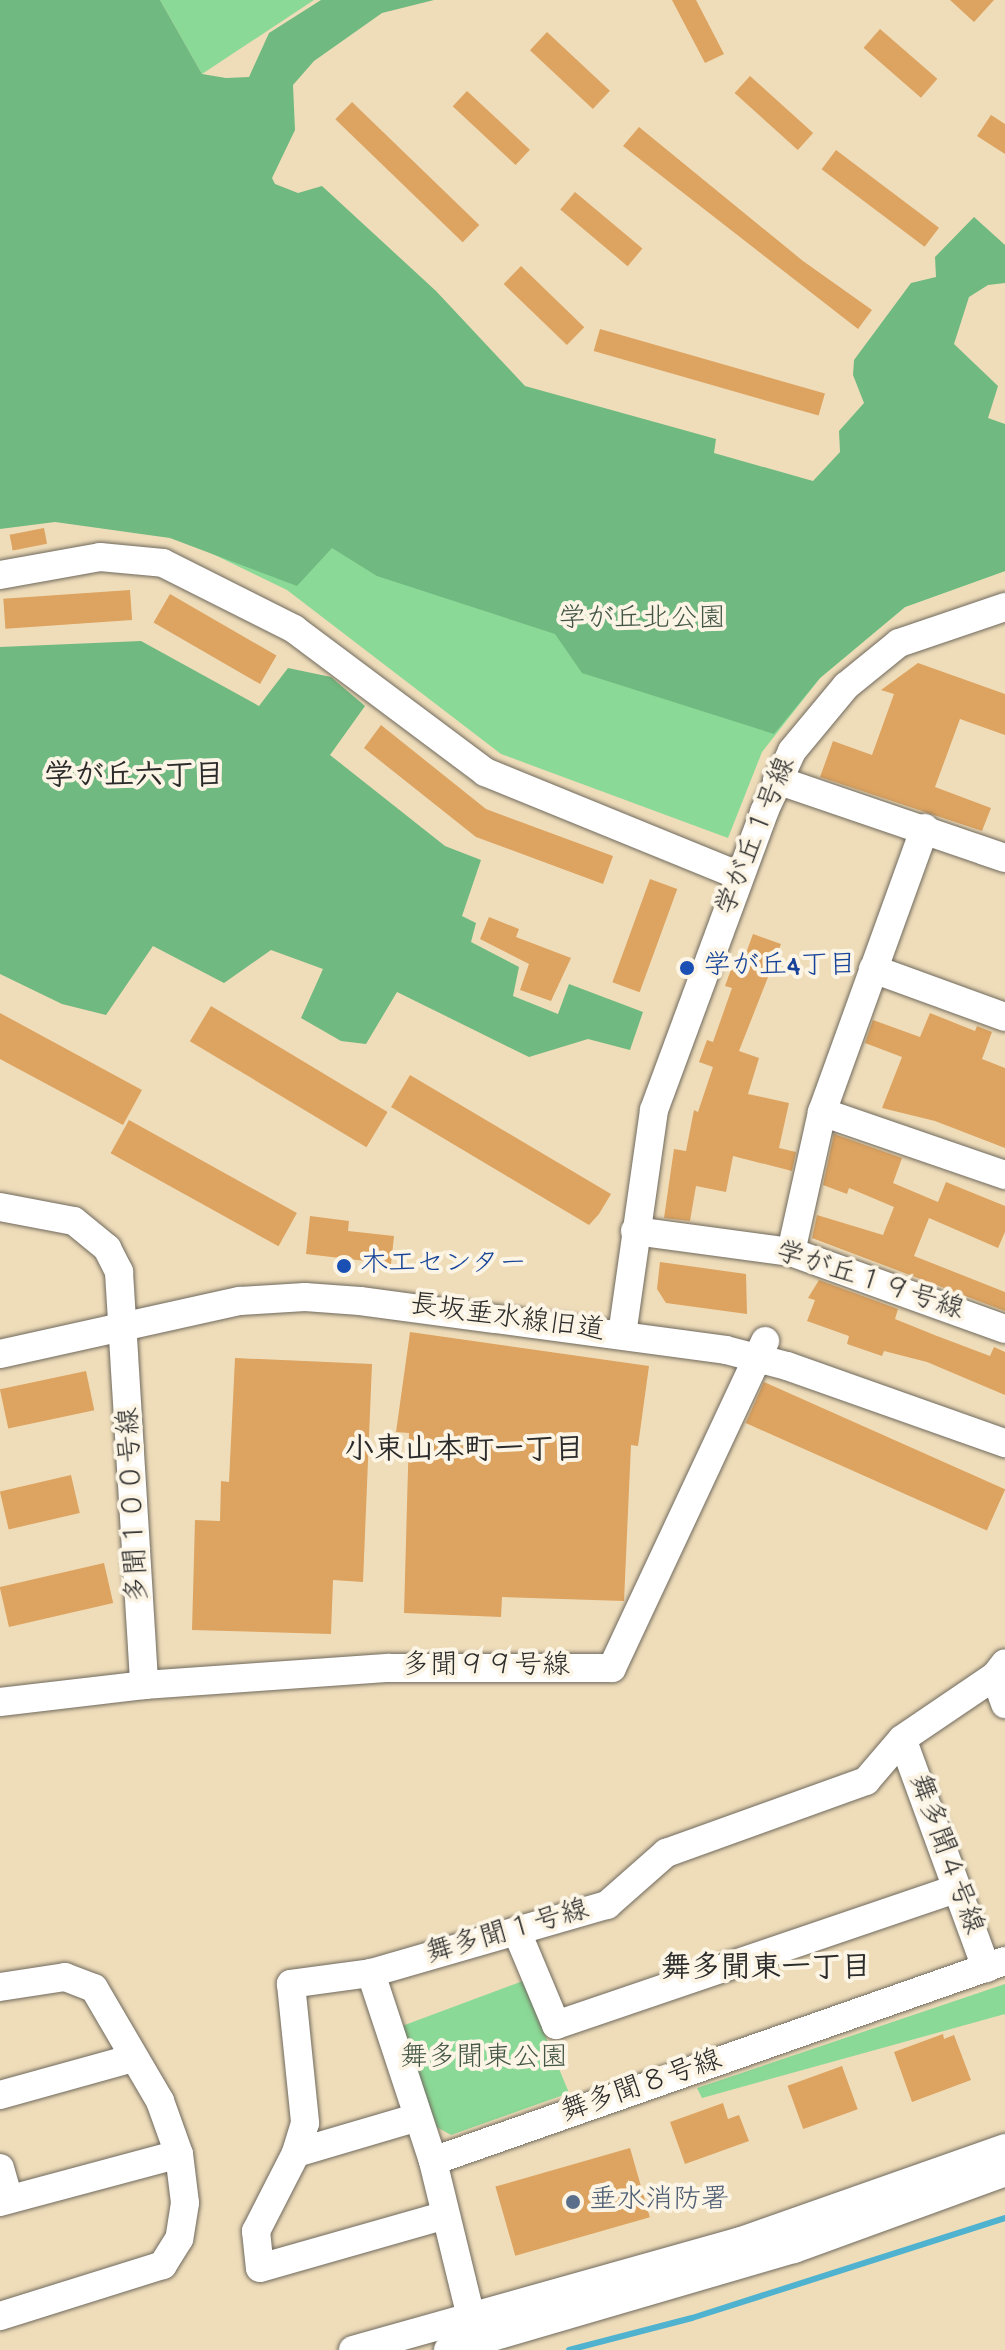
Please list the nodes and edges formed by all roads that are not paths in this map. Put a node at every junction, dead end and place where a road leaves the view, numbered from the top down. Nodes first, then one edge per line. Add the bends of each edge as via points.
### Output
1 (0, 575) edge
2 (1005, 607) edge
3 (777, 780) junction
4 (925, 828) junction
5 (1005, 858) edge
6 (740, 876) junction
7 (873, 969) junction
8 (1005, 1017) edge
9 (822, 1112) junction
10 (1005, 1175) edge
11 (0, 1207) edge
12 (635, 1231) junction
13 (791, 1252) junction
14 (124, 1317) junction
15 (623, 1326) junction
16 (1005, 1329) edge
17 (0, 1336) edge
18 (762, 1349) junction
19 (0, 1354) edge
20 (1005, 1425) edge
21 (1005, 1443) edge
22 (1000, 1669) edge
23 (144, 1685) junction
24 (0, 1702) edge
25 (1005, 1704) edge
26 (903, 1741) junction
27 (955, 1889) junction
28 (517, 1932) junction
29 (996, 1964) edge
30 (371, 1973) junction
31 (0, 1987) edge
32 (133, 2058) junction
33 (0, 2095) edge
34 (418, 2117) junction
35 (1005, 2148) edge
36 (296, 2153) junction
37 (179, 2154) junction
38 (433, 2161) junction
39 (0, 2168) edge
40 (1005, 2172) edge
41 (5, 2200) edge
42 (446, 2215) junction
43 (0, 2316) edge
44 (476, 2337) edge
45 (353, 2350) edge
46 (448, 2350) edge

1 - 6 street via 100,557 163,563 294,629 485,772
2 - 3 street, 学が丘１号線 via 899,643 846,686 792,751
3 - 4 street
3 - 6 street, 学が丘１号線
4 - 5 street
4 - 7 street
6 - 12 street, 学が丘１号線 via 654,1110
7 - 8 street
7 - 9 street
9 - 10 street
9 - 13 street
11 - 14 street, 多聞１００号線 via 74,1221 95,1235 119,1272
12 - 13 street, 学が丘１９号線
12 - 15 street, 学が丘１号線
13 - 16 street, 学が丘１９号線
14 - 15 street, 長坂垂水線旧道 via 305,1297
14 - 17 street, 長坂垂水線旧道
14 - 19 street, 長坂垂水線旧道
14 - 23 street, 多聞１００号線
15 - 18 street, 長坂垂水線旧道
18 - 20 street, 長坂垂水線旧道
18 - 21 street, 長坂垂水線旧道
18 - 23 street, 多聞９９号線 via 612,1668 389,1668
22 - 25 street
22 - 26 street, 舞多聞１号線
23 - 24 street, 多聞９９号線
26 - 27 street, 舞多聞４号線
26 - 28 street, 舞多聞１号線 via 866,1781 666,1853 607,1905
27 - 28 street via 556,2025
27 - 29 street, 舞多聞４号線
28 - 30 street, 舞多聞１号線
29 - 38 street, 舞多聞８号線
30 - 34 street
30 - 36 street, 舞多聞１号線 via 291,1984 305,2123
31 - 32 street via 65,1977 94,1988
32 - 33 street
32 - 37 street via 160,2101
34 - 36 street
34 - 38 street
35 - 44 street
36 - 42 street via 256,2231 260,2268
37 - 41 street
37 - 43 street via 185,2203 179,2239 163,2265
38 - 42 street
39 - 41 street
40 - 44 street via 794,2249
42 - 44 street
44 - 45 street
44 - 46 street

